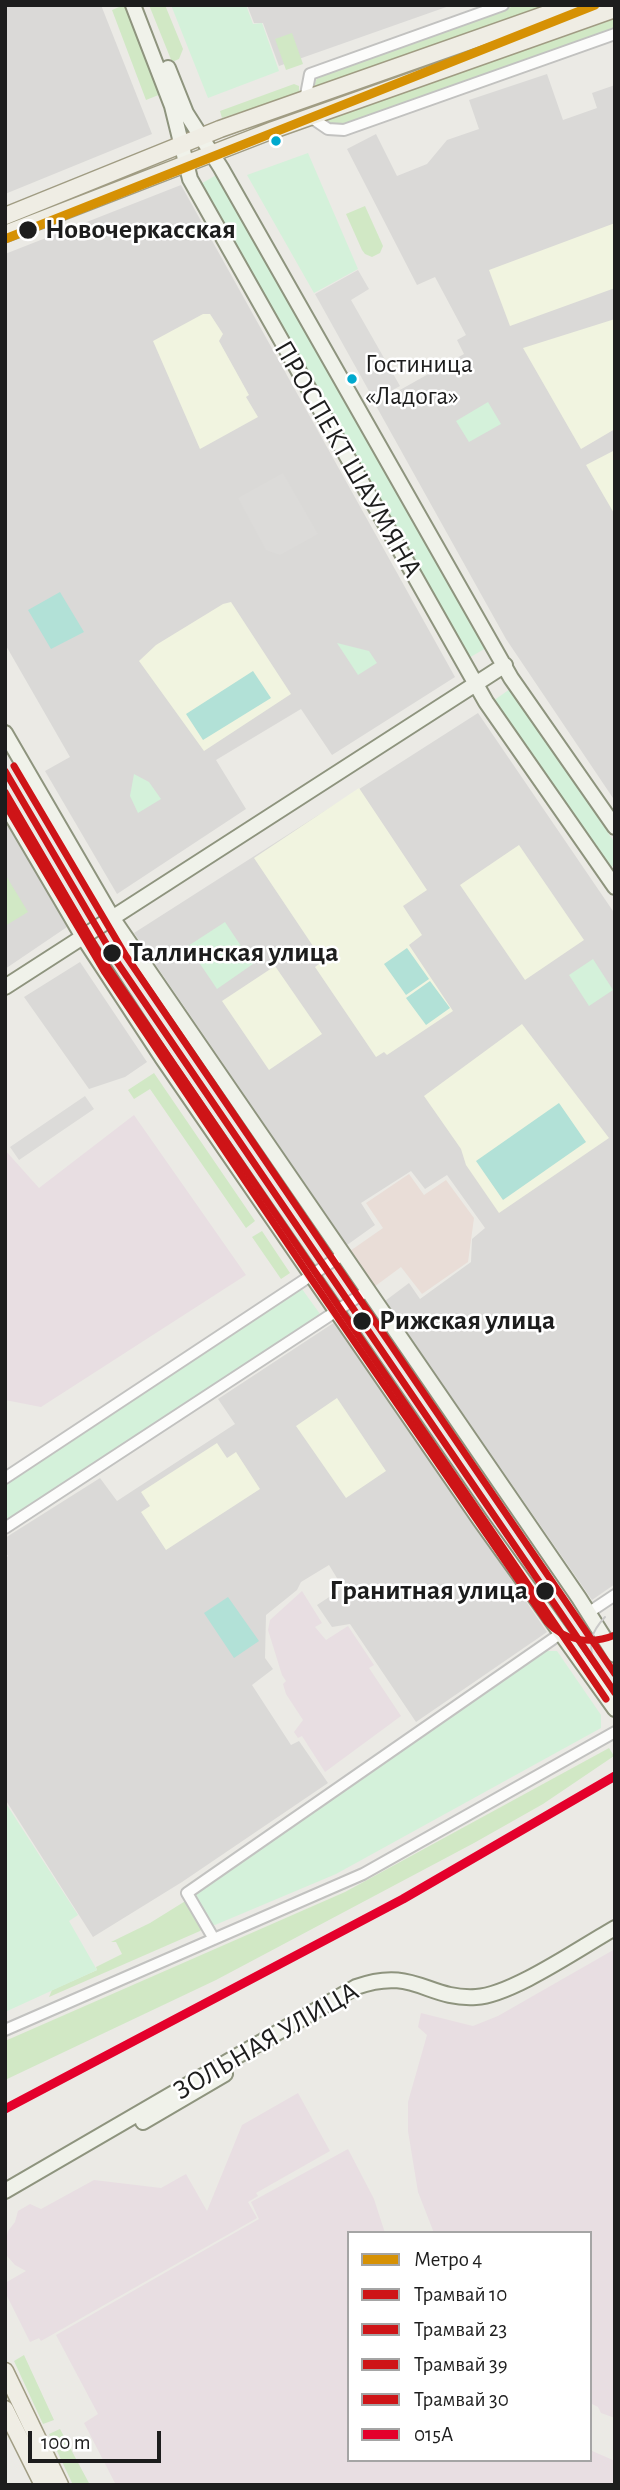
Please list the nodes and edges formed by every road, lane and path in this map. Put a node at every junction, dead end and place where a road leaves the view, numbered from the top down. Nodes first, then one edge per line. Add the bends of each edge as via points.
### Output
1 (133, 5) edge
2 (142, 5) edge
3 (503, 5) edge
4 (572, 5) edge
5 (615, 9) edge
6 (615, 34) edge
7 (307, 108) junction
8 (200, 137) junction
9 (182, 144) junction
10 (212, 153) junction
11 (187, 163) junction
12 (5, 216) edge
13 (5, 234) edge
14 (505, 665) junction
15 (476, 684) junction
16 (5, 733) edge
17 (5, 804) edge
18 (615, 827) edge
19 (615, 887) edge
20 (113, 919) junction
21 (83, 937) junction
22 (5, 987) edge
23 (342, 1255) junction
24 (311, 1276) junction
25 (367, 1291) junction
26 (335, 1312) junction
27 (5, 1478) edge
28 (5, 1528) edge
29 (615, 1595) edge
30 (588, 1613) junction
31 (560, 1634) junction
32 (615, 1655) edge
33 (615, 1709) edge
34 (615, 1732) edge
35 (615, 1928) edge
36 (615, 1938) edge
37 (214, 1939) junction
38 (5, 2030) edge
39 (5, 2191) edge
40 (5, 2201) edge
41 (5, 2371) edge
42 (5, 2409) edge
43 (43, 2485) edge
44 (60, 2485) edge

1 - 9 street, ПРОСПЕКТ ШАУМЯНА
2 - 8 street, ПРОСПЕКТ ШАУМЯНА
3 - 7 street via 310,74
4 - 7 main road
5 - 7 main road
6 - 7 street via 344,130 328,129
7 - 8 main road
7 - 10 main road
8 - 9 main road
8 - 10 street, ПРОСПЕКТ ШАУМЯНА
9 - 11 street, ПРОСПЕКТ ШАУМЯНА
9 - 12 main road
10 - 11 main road
10 - 14 street, ПРОСПЕКТ ШАУМЯНА
11 - 13 main road
11 - 15 street, ПРОСПЕКТ ШАУМЯНА via 190,179
14 - 15 street
14 - 18 street, ПРОСПЕКТ ШАУМЯНА
15 - 19 street, ПРОСПЕКТ ШАУМЯНА
15 - 20 street
16 - 20 street
17 - 21 street
20 - 21 street
20 - 23 street
21 - 22 street
21 - 24 street
23 - 24 street
23 - 25 street
24 - 26 street
24 - 27 street
25 - 26 street
25 - 30 street
26 - 28 street
26 - 31 street
29 - 30 street
30 - 32 street
31 - 33 street
31 - 37 street via 187,1893
34 - 37 street via 363,1874
35 - 39 street, ЗОЛЬНАЯ УЛИЦА via 488,1996 461,1997 395,1979 356,1987
36 - 40 street, ЗОЛЬНАЯ УЛИЦА via 491,2005 460,2006 395,1989 362,1995
37 - 38 street
41 - 44 main road
42 - 43 main road

